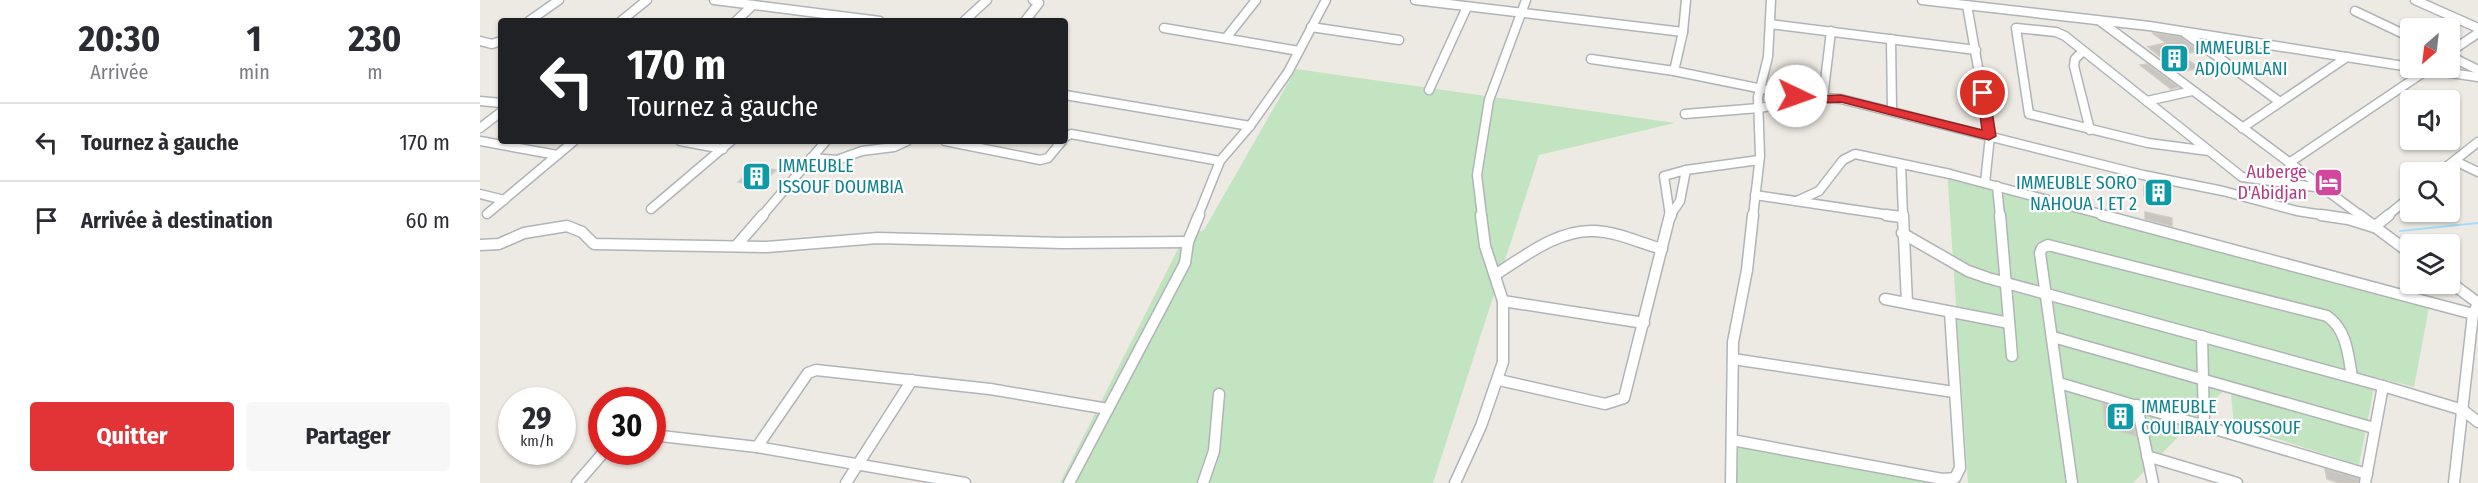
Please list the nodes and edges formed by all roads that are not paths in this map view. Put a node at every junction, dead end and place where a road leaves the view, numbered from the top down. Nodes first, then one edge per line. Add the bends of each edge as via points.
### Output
1 (559, 0) edge
2 (647, 0) edge
3 (714, 0) edge
4 (801, 0) edge
5 (987, 0) edge
6 (1034, 0) edge
7 (1257, 0) edge
8 (1326, 0) edge
9 (1415, 0) edge
10 (1526, 0) edge
11 (1686, 0) edge
12 (1771, 0) edge
13 (1922, 0) edge
14 (2415, 0) edge
15 (753, 5) junction
16 (1967, 5) junction
17 (1467, 7) junction
18 (791, 9) junction
19 (2355, 11) dead end
20 (1522, 13) junction
21 (533, 18) edge
22 (625, 18) edge
23 (739, 18) edge
24 (858, 18) edge
25 (967, 18) edge
26 (1028, 18) edge
27 (2099, 20) junction
28 (1770, 24) junction
29 (1311, 27) junction
30 (1164, 28) dead end
31 (1831, 31) junction
32 (2478, 31) edge
33 (1683, 32) junction
34 (2183, 32) junction
35 (2400, 33) edge
36 (1226, 38) junction
37 (1892, 39) junction
38 (1399, 40) dead end
39 (480, 41) edge
40 (498, 41) edge
41 (2460, 46) edge
42 (1977, 50) junction
43 (1299, 51) junction
44 (2083, 51) junction
45 (2347, 57) junction
46 (1591, 59) dead end
47 (2460, 60) edge
48 (2400, 65) edge
49 (2478, 70) edge
50 (1674, 71) junction
51 (2460, 75) edge
52 (2478, 77) edge
53 (2415, 78) edge
54 (1761, 89) junction
55 (1429, 90) dead end
56 (2192, 91) junction
57 (1068, 96) edge
58 (1823, 98) junction
59 (1813, 99) junction
60 (2147, 101) junction
61 (480, 102) edge
62 (2280, 102) junction
63 (498, 103) edge
64 (1759, 108) junction
65 (1892, 110) junction
66 (498, 114) edge
67 (1685, 114) dead end
68 (1250, 126) junction
69 (480, 128) edge
70 (2242, 128) junction
71 (2090, 130) junction
72 (1068, 136) edge
73 (1989, 136) junction
74 (480, 141) edge
75 (2478, 142) edge
76 (570, 144) edge
77 (698, 144) edge
78 (728, 144) edge
79 (823, 144) edge
80 (903, 144) edge
81 (974, 144) edge
82 (1060, 144) edge
83 (723, 148) junction
84 (2209, 151) junction
85 (557, 155) junction
86 (811, 158) junction
87 (1759, 160) junction
88 (1220, 161) junction
89 (2455, 161) joint
90 (2289, 163) junction
91 (1901, 164) junction
92 (1686, 170) junction
93 (2478, 172) edge
94 (1985, 183) junction
95 (1997, 186) junction
96 (2322, 188) junction
97 (480, 194) edge
98 (1755, 195) junction
99 (504, 200) junction
100 (1797, 201) junction
101 (2400, 205) edge
102 (651, 209) dead end
103 (487, 214) dead end
104 (1902, 217) junction
105 (1670, 218) junction
106 (2374, 227) junction
107 (1902, 233) junction
108 (1188, 242) junction
109 (737, 244) junction
110 (480, 245) edge
111 (2400, 246) edge
112 (1662, 249) junction
113 (1495, 275) junction
114 (2006, 283) junction
115 (2460, 292) edge
116 (2045, 293) junction
117 (1885, 299) dead end
118 (1503, 301) junction
119 (1907, 303) junction
120 (2476, 307) edge
121 (1950, 312) junction
122 (1644, 323) junction
123 (2009, 323) junction
124 (2202, 336) junction
125 (2053, 337) junction
126 (2012, 356) dead end
127 (1733, 359) junction
128 (2352, 377) junction
129 (2202, 378) junction
130 (912, 380) junction
131 (1499, 380) junction
132 (2059, 383) junction
133 (2383, 386) junction
134 (1954, 392) junction
135 (1219, 394) dead end
136 (2137, 405) junction
137 (1108, 409) junction
138 (2463, 410) junction
139 (2478, 422) edge
140 (2204, 425) junction
141 (2374, 428) junction
142 (666, 437) edge
143 (1732, 440) junction
144 (757, 447) junction
145 (2147, 456) junction
146 (593, 465) edge
147 (857, 466) junction
148 (2366, 479) edge
149 (1942, 481) edge
150 (577, 483) edge
151 (846, 483) edge
152 (965, 483) edge
153 (1069, 483) edge
154 (1203, 483) edge
155 (1455, 483) edge
156 (1731, 483) edge
157 (2072, 483) edge
158 (2153, 483) edge
159 (2237, 483) edge
160 (2454, 483) edge

1 - 21 street
2 - 22 street
3 - 15 street
4 - 18 street
5 - 25 street
6 - 26 street via 1038,7
7 - 36 street
8 - 29 street
9 - 17 street
10 - 20 street
11 - 33 street
12 - 28 street
13 - 16 street
14 - 32 street
15 - 18 street
15 - 23 street
16 - 27 street
16 - 42 street
17 - 20 street
17 - 55 street
18 - 24 street
19 - 35 street
20 - 33 street
20 - 113 street via 1489,100 1479,151 1477,174 1485,246
27 - 34 street
27 - 56 street
28 - 31 street
28 - 54 street
29 - 38 street
29 - 43 street
30 - 36 street
31 - 37 street
31 - 58 street
32 - 41 street
33 - 50 street
34 - 45 street
34 - 62 street
36 - 43 street
37 - 42 street
37 - 65 street
39 - 40 street
42 - 73 street
43 - 68 street
44 - 60 street
44 - 71 street via 2074,66
44 - 71 street via 2061,33 2016,28 2026,110
45 - 48 street
45 - 62 street
46 - 50 street
47 - 49 street
50 - 54 street
51 - 52 street
53 - 90 street
54 - 59 street
54 - 64 street
56 - 60 street
56 - 70 street
57 - 68 street
58 - 59 street
58 - 65 street
59 - 64 street
60 - 84 street
61 - 63 street
62 - 70 street
64 - 67 street
64 - 87 street
65 - 73 street
66 - 69 street
68 - 88 street
70 - 90 street
71 - 84 street
72 - 88 street
73 - 94 street
73 - 106 street
74 - 85 street
75 - 89 street
76 - 85 street
77 - 83 street
78 - 83 street
79 - 86 street
80 - 86 street via 897,148 869,149 841,160
81 - 82 street via 1040,159 1048,158
83 - 102 street
84 - 96 street via 2247,179
85 - 99 street
86 - 109 street
87 - 92 street
87 - 98 street
88 - 108 street
89 - 93 street
90 - 96 street
91 - 94 street
91 - 100 street via 1850,154 1817,193
91 - 104 street
92 - 105 street via 1680,201
92 - 105 street via 1664,176
94 - 95 street
95 - 114 street
95 - 120 street
96 - 106 street
97 - 99 street
98 - 100 street
98 - 127 street
99 - 103 street
100 - 104 street
101 - 106 street
104 - 107 street
105 - 112 street
106 - 111 street
107 - 114 street via 1968,270
107 - 119 street
108 - 109 street via 878,238 767,247
108 - 137 street via 1185,263
109 - 110 street via 594,244 582,232 567,226 524,233 499,244
112 - 113 street via 1584,231 1528,254
112 - 122 street
113 - 118 street
114 - 116 street
114 - 123 street
115 - 120 street
116 - 124 street
116 - 125 street
116 - 128 street via 2040,253 2048,245 2327,316 2342,329
117 - 119 street
118 - 122 street
118 - 131 street via 1503,362
119 - 121 street
120 - 138 street
121 - 123 street
121 - 134 street
122 - 131 street via 1628,390 1616,402 1605,404
123 - 126 street
124 - 128 street
124 - 129 street
125 - 129 street
125 - 132 street
127 - 134 street
127 - 143 street
128 - 133 street
129 - 140 street
129 - 141 street
130 - 137 street
130 - 144 street via 812,371
130 - 147 street
131 - 155 street
132 - 136 street
132 - 157 street
133 - 138 street
133 - 141 street
134 - 149 street via 1960,468 1955,478
135 - 154 street via 1212,467
136 - 140 street
136 - 145 street
137 - 153 street
138 - 139 street
138 - 160 street
140 - 148 street
141 - 148 street
142 - 144 street
143 - 149 street
143 - 156 street
144 - 147 street
145 - 158 street
145 - 159 street
146 - 150 street
147 - 151 street
147 - 152 street

